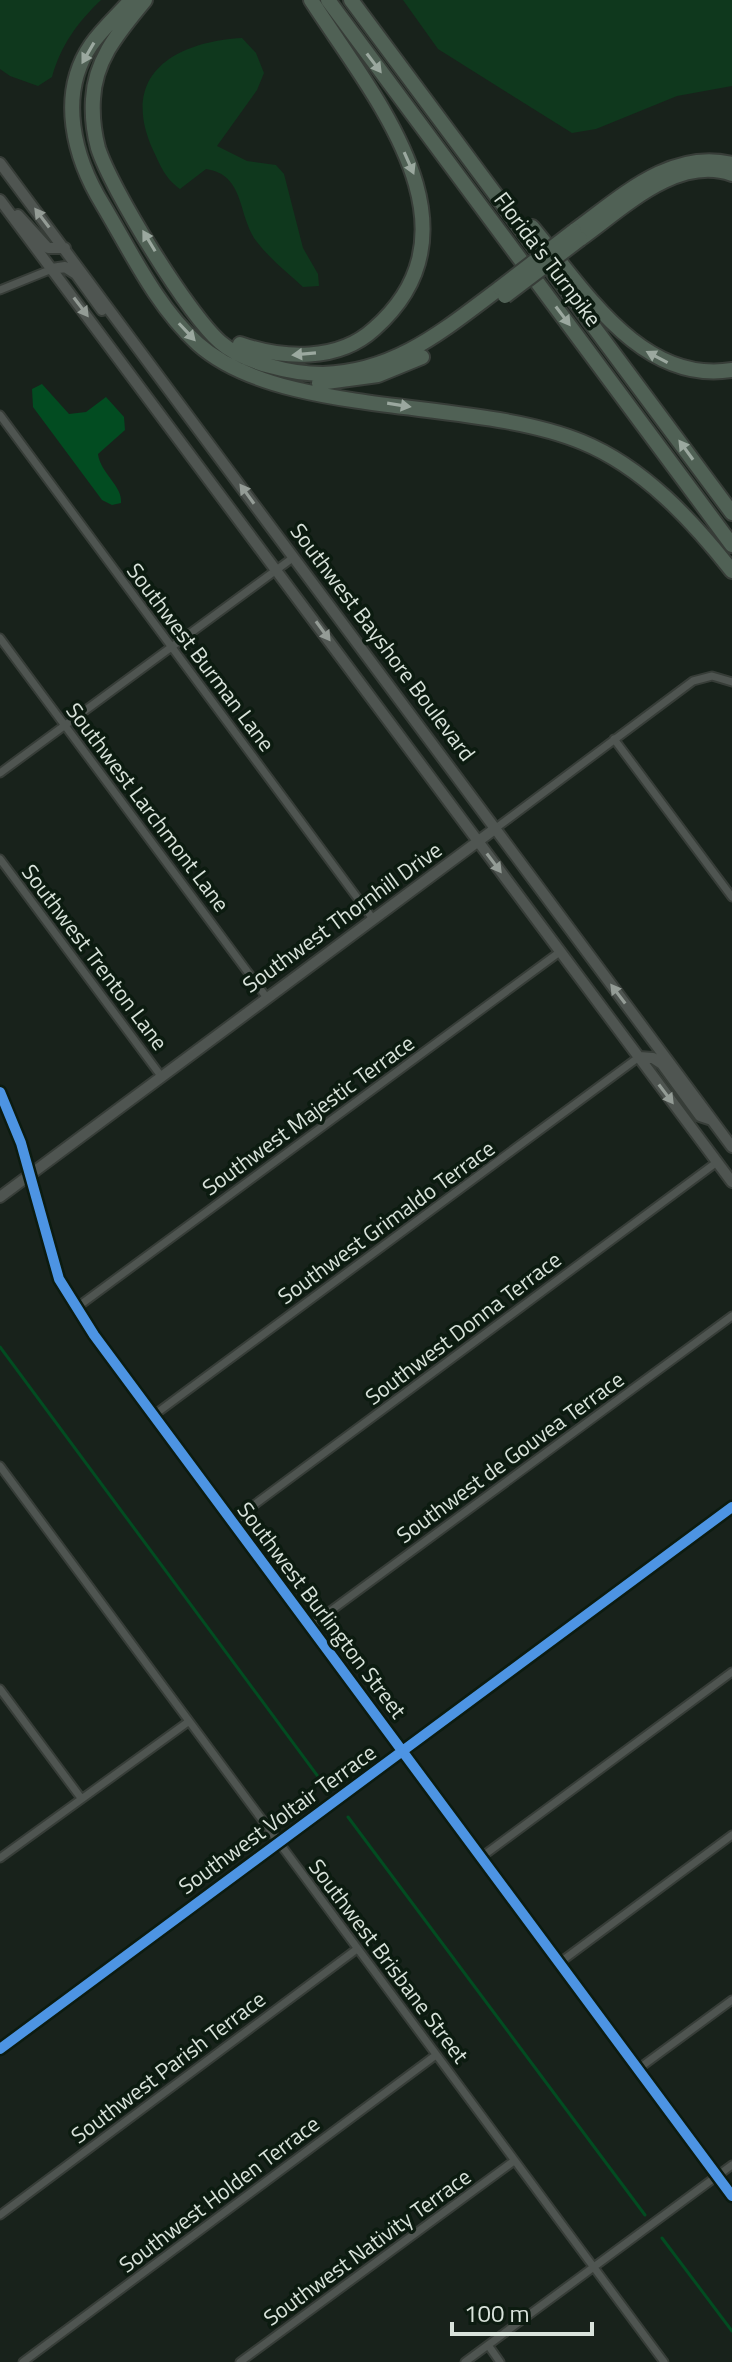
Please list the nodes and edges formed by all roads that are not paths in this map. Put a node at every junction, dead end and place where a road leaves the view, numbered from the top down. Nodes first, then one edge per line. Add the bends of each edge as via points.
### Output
1 (131, 0) edge
2 (145, 0) edge
3 (311, 0) edge
4 (328, 0) edge
5 (351, 0) edge
6 (451, 132) junction
7 (0, 163) edge
8 (732, 164) edge
9 (732, 174) edge
10 (2, 202) edge
11 (577, 235) junction
12 (65, 248) junction
13 (52, 269) junction
14 (0, 290) edge
15 (502, 292) junction
16 (208, 328) junction
17 (127, 332) junction
18 (732, 370) edge
19 (267, 381) junction
20 (0, 415) edge
21 (732, 513) edge
22 (732, 545) edge
23 (294, 557) junction
24 (277, 568) junction
25 (732, 571) edge
26 (0, 638) edge
27 (170, 646) junction
28 (732, 682) edge
29 (64, 725) junction
30 (614, 739) junction
31 (0, 773) edge
32 (496, 828) junction
33 (478, 842) junction
34 (0, 859) edge
35 (732, 897) edge
36 (373, 919) junction
37 (561, 951) junction
38 (576, 971) junction
39 (267, 998) junction
40 (637, 1020) junction
41 (639, 1057) junction
42 (161, 1076) junction
43 (0, 1092) edge
44 (712, 1120) junction
45 (732, 1147) edge
46 (717, 1162) junction
47 (30, 1174) junction
48 (732, 1182) edge
49 (0, 1197) edge
50 (76, 1308) junction
51 (732, 1316) edge
52 (154, 1415) junction
53 (0, 1466) edge
54 (732, 1507) edge
55 (231, 1522) junction
56 (310, 1626) junction
57 (732, 1672) edge
58 (0, 1689) edge
59 (188, 1722) junction
60 (402, 1751) junction
61 (81, 1798) junction
62 (732, 1835) edge
63 (278, 1842) junction
64 (0, 1858) edge
65 (480, 1858) junction
66 (357, 1949) junction
67 (559, 1963) junction
68 (732, 2000) edge
69 (0, 2049) edge
70 (436, 2055) junction
71 (638, 2069) junction
72 (514, 2161) junction
73 (732, 2165) edge
74 (717, 2176) junction
75 (732, 2196) edge
76 (0, 2215) edge
77 (593, 2266) junction
78 (488, 2345) junction
79 (23, 2362) edge
80 (240, 2362) edge
81 (465, 2362) edge
82 (500, 2362) edge
83 (664, 2362) edge

1 -> 19 highway via 91,45 77,80 72,118 77,151 87,179 171,316 200,346
16 -> 2 highway via 109,175 98,146 93,99 98,69 109,44
3 -> 16 highway via 385,116 417,181 424,235 412,280 370,333 325,352 261,352
4 -> 22 highway, Florida's Turnpike
5 - 6 highway, Florida's Turnpike
18 -> 6 highway via 682,370 645,350 598,306
21 -> 6 highway, Florida's Turnpike
12 -> 7 main road, Southwest Bayshore Boulevard
8 - 11 highway via 693,162 669,168
9 - 11 highway via 678,176
10 - 12 main road via 48,248
10 - 13 main road, Southwest Bayshore Boulevard
11 - 15 highway, bridge
12 - 17 main road, Southwest Bayshore Boulevard
13 - 14 street
13 - 17 main road via 65,267 76,274 115,327
13 -> 24 main road, Southwest Bayshore Boulevard
15 - 16 highway via 420,347 377,366 347,372 320,374 258,361 221,343
15 - 19 highway via 429,353 399,369 350,381
23 -> 17 main road, Southwest Bayshore Boulevard
19 -> 25 highway via 537,425 587,444 650,484
20 - 27 street, Southwest Burman Lane
23 - 24 street
23 - 32 main road, Southwest Bayshore Boulevard
24 - 27 street
24 -> 33 main road, Southwest Bayshore Boulevard
26 - 29 street, Southwest Larchmont Lane
27 - 29 street
27 - 36 street, Southwest Burman Lane
28 - 30 street, Southwest Thornhill Drive via 712,676 693,681
29 - 31 street
29 - 39 street, Southwest Larchmont Lane
30 - 32 street, Southwest Thornhill Drive
30 - 35 street
32 - 33 main road, Southwest Thornhill Drive
40 -> 32 main road, Southwest Bayshore Boulevard
33 - 36 main road, Southwest Thornhill Drive
33 -> 37 main road, Southwest Bayshore Boulevard
34 - 42 street, Southwest Trenton Lane
36 - 39 main road, Southwest Thornhill Drive
37 - 38 main road, Southwest Bayshore Boulevard
37 - 50 street, Southwest Majestic Terrace
38 - 40 main road via 585,973 620,1020
38 - 41 main road, Southwest Bayshore Boulevard
39 - 42 main road, Southwest Thornhill Drive
40 - 44 main road, Southwest Bayshore Boulevard
41 - 44 main road via 662,1064 700,1116
41 -> 46 main road, Southwest Bayshore Boulevard
41 - 52 street, Southwest Grimaldo Terrace
42 - 47 main road, Southwest Thornhill Drive
43 - 47 street, Southwest Burlington Street
44 - 45 main road, Southwest Bayshore Boulevard
46 - 48 main road, Southwest Bayshore Boulevard
46 - 55 street, Southwest Donna Terrace
47 - 49 main road, Southwest Thornhill Drive
47 - 50 street, Southwest Burlington Street via 59,1279
50 - 52 street, Southwest Burlington Street
51 - 56 street, Southwest de Gouvea Terrace
52 - 55 street, Southwest Burlington Street
53 - 59 street, Southwest Brisbane Street
54 - 60 street, Southwest Voltair Terrace
55 - 56 street, Southwest Burlington Street
56 - 60 street, Southwest Burlington Street
57 - 65 street
58 - 61 street
59 - 61 street
59 - 63 street, Southwest Brisbane Street
60 - 63 street, Southwest Voltair Terrace
60 - 65 street, Southwest Burlington Street
61 - 64 street
62 - 67 street
63 - 66 street, Southwest Brisbane Street
63 - 69 street, Southwest Voltair Terrace
65 - 67 street, Southwest Burlington Street
66 - 70 street, Southwest Brisbane Street
66 - 76 street, Southwest Parish Terrace
67 - 71 street, Southwest Burlington Street
68 - 71 street
70 - 72 street, Southwest Brisbane Street
70 - 79 street, Southwest Holden Terrace
71 - 74 street, Southwest Burlington Street
72 - 77 street, Southwest Brisbane Street
72 - 80 street, Southwest Nativity Terrace
73 - 74 street
74 - 75 street, Southwest Burlington Street
74 - 77 street
77 - 78 street
77 - 83 street, Southwest Brisbane Street
78 - 81 street
78 - 82 street

